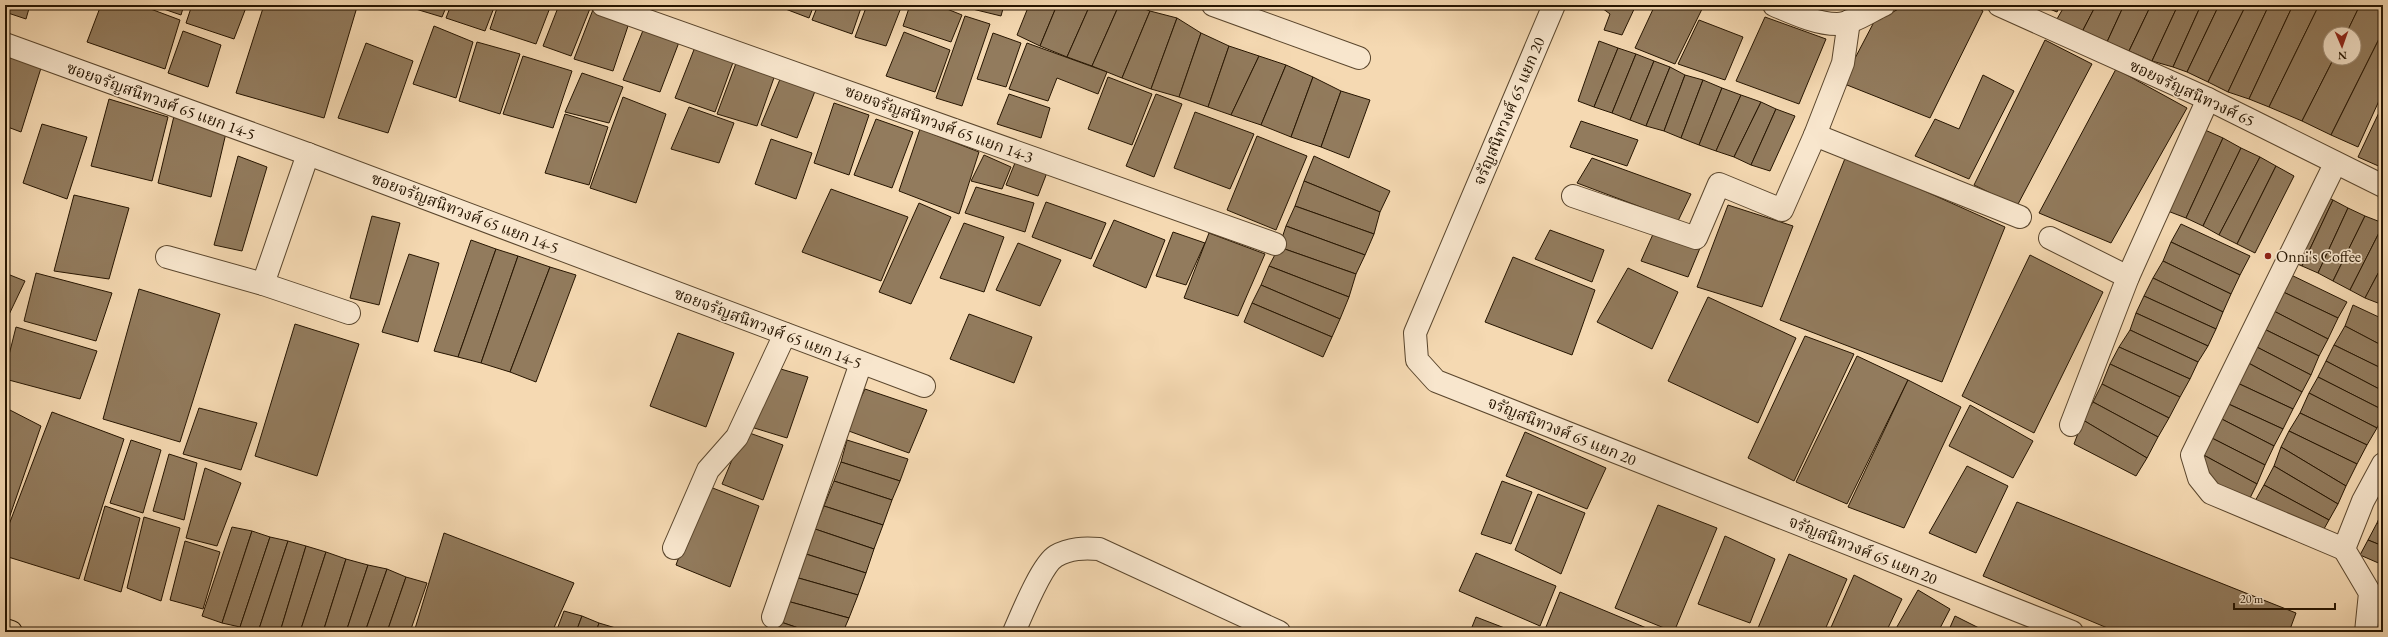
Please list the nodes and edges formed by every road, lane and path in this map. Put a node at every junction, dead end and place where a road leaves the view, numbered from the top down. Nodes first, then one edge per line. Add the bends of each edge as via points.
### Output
1 (604, 5) edge
2 (1213, 5) edge
3 (1554, 5) edge
4 (1774, 5) edge
5 (1884, 5) edge
6 (1999, 5) edge
7 (1849, 21) junction
8 (5, 44) edge
9 (1359, 58) dead end
10 (2208, 99) junction
11 (1815, 135) junction
12 (308, 154) junction
13 (2335, 164) junction
14 (2383, 186) edge
15 (1573, 196) dead end
16 (2020, 217) dead end
17 (2050, 238) dead end
18 (1275, 244) dead end
19 (167, 257) dead end
20 (2128, 277) junction
21 (263, 284) junction
22 (349, 313) dead end
23 (785, 334) junction
24 (861, 363) junction
25 (924, 386) dead end
26 (2071, 425) dead end
27 (2383, 464) edge
28 (674, 548) dead end
29 (2344, 549) junction
30 (773, 617) dead end
31 (5, 630) edge
32 (11, 632) edge
33 (1014, 632) edge
34 (1279, 632) edge
35 (2072, 632) edge
36 (2366, 632) edge

1 - 18 street, ซอยจรัญสนิทวงศ์ 65 แยก 14-3
2 - 9 street
3 - 35 street, จรัญสนิทวงศ์ 65 แยก 20 via 1415,333 1417,360 1436,381
4 - 7 street via 1803,16 1837,24
5 - 7 street
6 - 10 street, ซอยจรัญสนิทวงศ์ 65
7 - 11 street via 1843,63
8 - 12 street, ซอยจรัญสนิทวงศ์ 65 แยก 14-5
10 - 13 street, ซอยจรัญสนิทวงศ์ 65
10 - 20 street
11 - 15 street via 1782,210 1719,184 1696,238
11 - 16 street
12 - 21 street
12 - 23 street, ซอยจรัญสนิทวงศ์ 65 แยก 14-5
13 - 14 street, ซอยจรัญสนิทวงศ์ 65
13 - 29 street via 2192,455 2199,478 2211,492
17 - 20 street
19 - 21 street
20 - 26 street
21 - 22 street
23 - 24 street, ซอยจรัญสนิทวงศ์ 65 แยก 14-5
23 - 28 street via 737,437 708,470
24 - 25 street, ซอยจรัญสนิทวงศ์ 65 แยก 14-5
24 - 30 street
27 - 29 street via 2363,501
29 - 36 street via 2370,593
31 - 32 main road
33 - 34 street via 1032,591 1055,556 1075,548 1099,549

